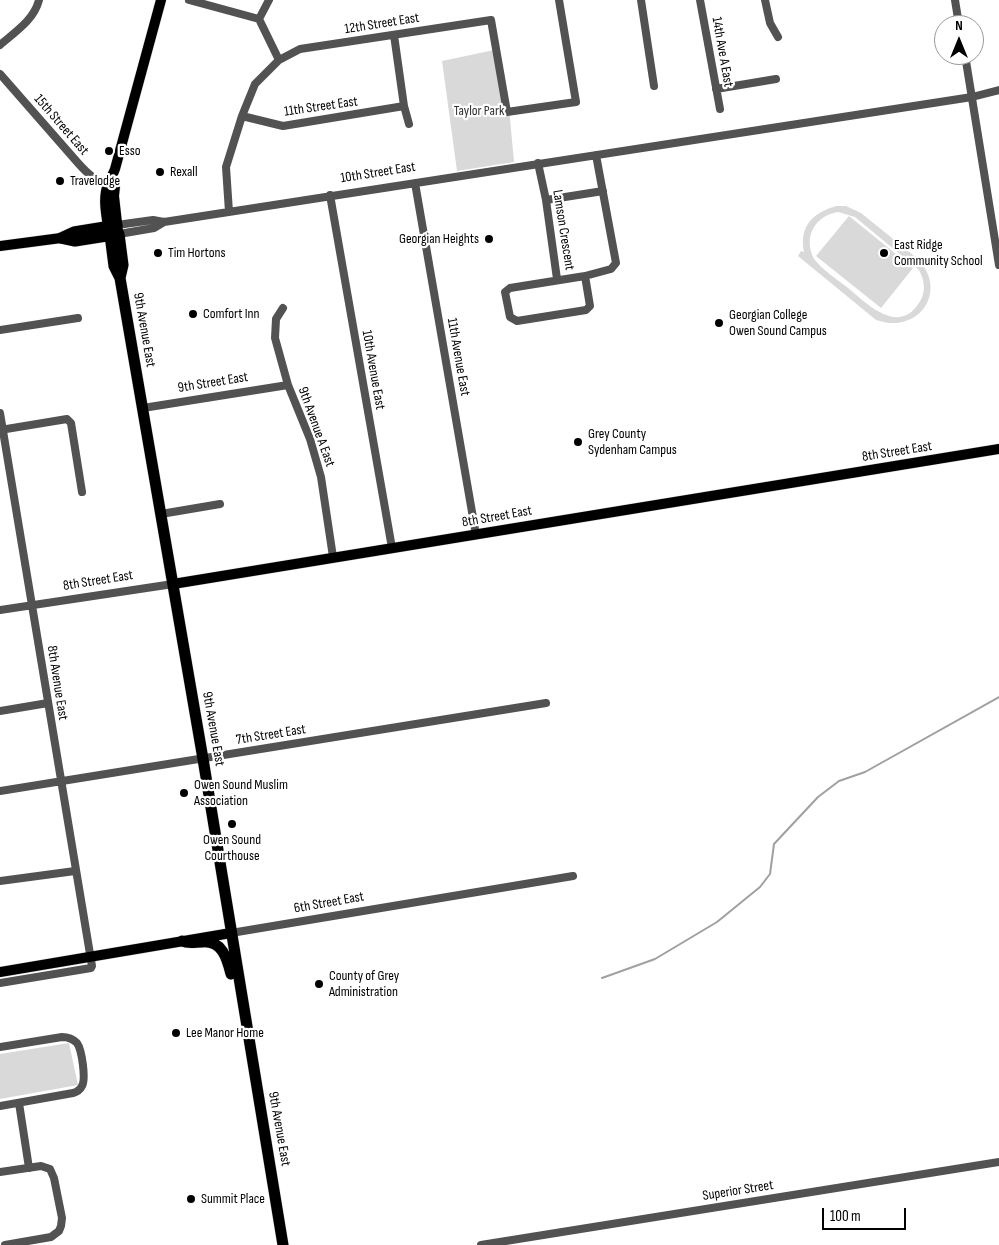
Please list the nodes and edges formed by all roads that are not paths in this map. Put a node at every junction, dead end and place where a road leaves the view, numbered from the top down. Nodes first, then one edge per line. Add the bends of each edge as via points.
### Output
1 (39, 0) edge
2 (161, 0) edge
3 (189, 0) edge
4 (268, 0) edge
5 (559, 0) edge
6 (641, 0) edge
7 (700, 0) edge
8 (765, 0) edge
9 (955, 0) edge
10 (958, 15) edge
11 (259, 20) junction
12 (394, 35) junction
13 (778, 37) dead end
14 (0, 45) edge
15 (279, 60) junction
16 (967, 65) edge
17 (0, 74) edge
18 (776, 79) dead end
19 (654, 86) dead end
20 (716, 89) junction
21 (999, 90) edge
22 (972, 96) junction
23 (404, 106) junction
24 (720, 109) dead end
25 (242, 116) junction
26 (409, 124) dead end
27 (596, 155) junction
28 (538, 163) junction
29 (110, 180) junction
30 (416, 182) junction
31 (604, 191) junction
32 (330, 196) junction
33 (546, 200) junction
34 (229, 212) junction
35 (113, 230) junction
36 (61, 238) joint
37 (0, 246) edge
38 (999, 265) edge
39 (585, 276) junction
40 (557, 279) junction
41 (283, 308) dead end
42 (78, 318) dead end
43 (0, 330) edge
44 (288, 385) junction
45 (143, 408) junction
46 (0, 413) edge
47 (1, 430) edge
48 (999, 449) edge
49 (82, 492) dead end
50 (220, 504) dead end
51 (161, 514) junction
52 (476, 535) junction
53 (392, 548) junction
54 (334, 557) junction
55 (173, 584) junction
56 (32, 605) junction
57 (0, 610) edge
58 (48, 703) junction
59 (546, 703) dead end
60 (0, 711) edge
61 (202, 759) junction
62 (61, 781) junction
63 (0, 791) edge
64 (75, 870) junction
65 (573, 876) dead end
66 (0, 882) edge
67 (231, 933) junction
68 (182, 942) junction
69 (90, 957) junction
70 (0, 972) edge
71 (0, 983) edge
72 (241, 994) junction
73 (0, 1047) edge
74 (19, 1103) junction
75 (0, 1106) edge
76 (999, 1162) edge
77 (29, 1168) junction
78 (0, 1172) edge
79 (4, 1245) edge
80 (283, 1245) edge
81 (481, 1245) edge

1 - 14 street via 32,15
2 - 29 main road, 9th Avenue East
3 - 11 street
4 - 11 street
5 - 12 street, 12th Street East via 576,102 507,112 490,20
6 - 19 street
7 - 20 street, 14th Ave A East
8 - 13 street via 770,23
9 - 10 street
11 - 15 street
12 - 15 street, 12th Street East via 300,49
12 - 23 street
15 - 25 street via 255,84
16 - 22 street
17 - 29 street, 15th Street East via 91,176 100,182
18 - 20 street
20 - 24 street, 14th Ave A East
21 - 22 street, 10th Street East
22 - 27 street, 10th Street East
22 - 38 street
23 - 25 street, 11th Street East via 282,126
23 - 26 street
25 - 34 street via 226,167
27 - 28 street, 10th Street East
27 - 31 street, Lamson Crescent
28 - 30 street, 10th Street East
28 - 33 street, Lamson Crescent
29 - 35 main road, 9th Avenue East via 115,186
30 - 32 street, 10th Street East
30 - 52 street, 11th Avenue East
31 - 33 street
31 - 39 street, Lamson Crescent via 616,263 611,269
32 - 34 street, 10th Street East
32 - 53 street, 10th Avenue East
33 - 40 street, Lamson Crescent
34 - 35 street, 10th Street East via 164,222 154,228
35 - 36 highway, 10th Street East via 75,240
35 - 45 highway, 9th Avenue East via 114,266 120,278
36 - 37 main road, 10th Street East
39 - 40 street, Lamson Crescent
39 - 40 street via 590,306 586,310 516,322 510,317 505,292 510,288
41 - 44 street, 9th Avenue A East via 276,319 275,338
42 - 43 street
44 - 45 street, 9th Street East
44 - 54 street, 9th Avenue A East via 321,477
45 - 51 highway, 9th Avenue East
46 - 47 street, 8th Avenue East
47 - 49 street via 67,419 71,423
47 - 56 street, 8th Avenue East
48 - 52 main road, 8th Street East
50 - 51 street
51 - 55 highway, 9th Avenue East
52 - 53 main road, 8th Street East
53 - 54 main road, 8th Street East
54 - 55 main road, 8th Street East
55 - 56 street, 8th Street East
55 - 61 highway, 9th Avenue East
56 - 57 street, 8th Street East
56 - 58 street, 8th Avenue East
58 - 60 street
58 - 62 street, 8th Avenue East
59 - 61 street, 7th Street East
61 - 62 street, 7th Street East
61 - 67 highway, 9th Avenue East
62 - 63 street, 7th Street East
62 - 64 street, 8th Avenue East
64 - 66 street
64 - 69 street, 8th Avenue East
65 - 67 street, 6th Street East
67 - 68 main road, 6th Street East
67 - 72 highway, 9th Avenue East
68 - 69 main road, 6th Street East
68 - 72 highway via 208,941 219,946
69 - 70 main road, 6th Street East
69 - 71 street via 91,968
72 - 80 highway, 9th Avenue East
73 - 74 street via 62,1037 72,1039 78,1046 84,1080 80,1090
74 - 75 street
74 - 77 street
76 - 81 street, Superior Street
77 - 78 street
77 - 79 street via 43,1166 52,1171 61,1226 51,1237

